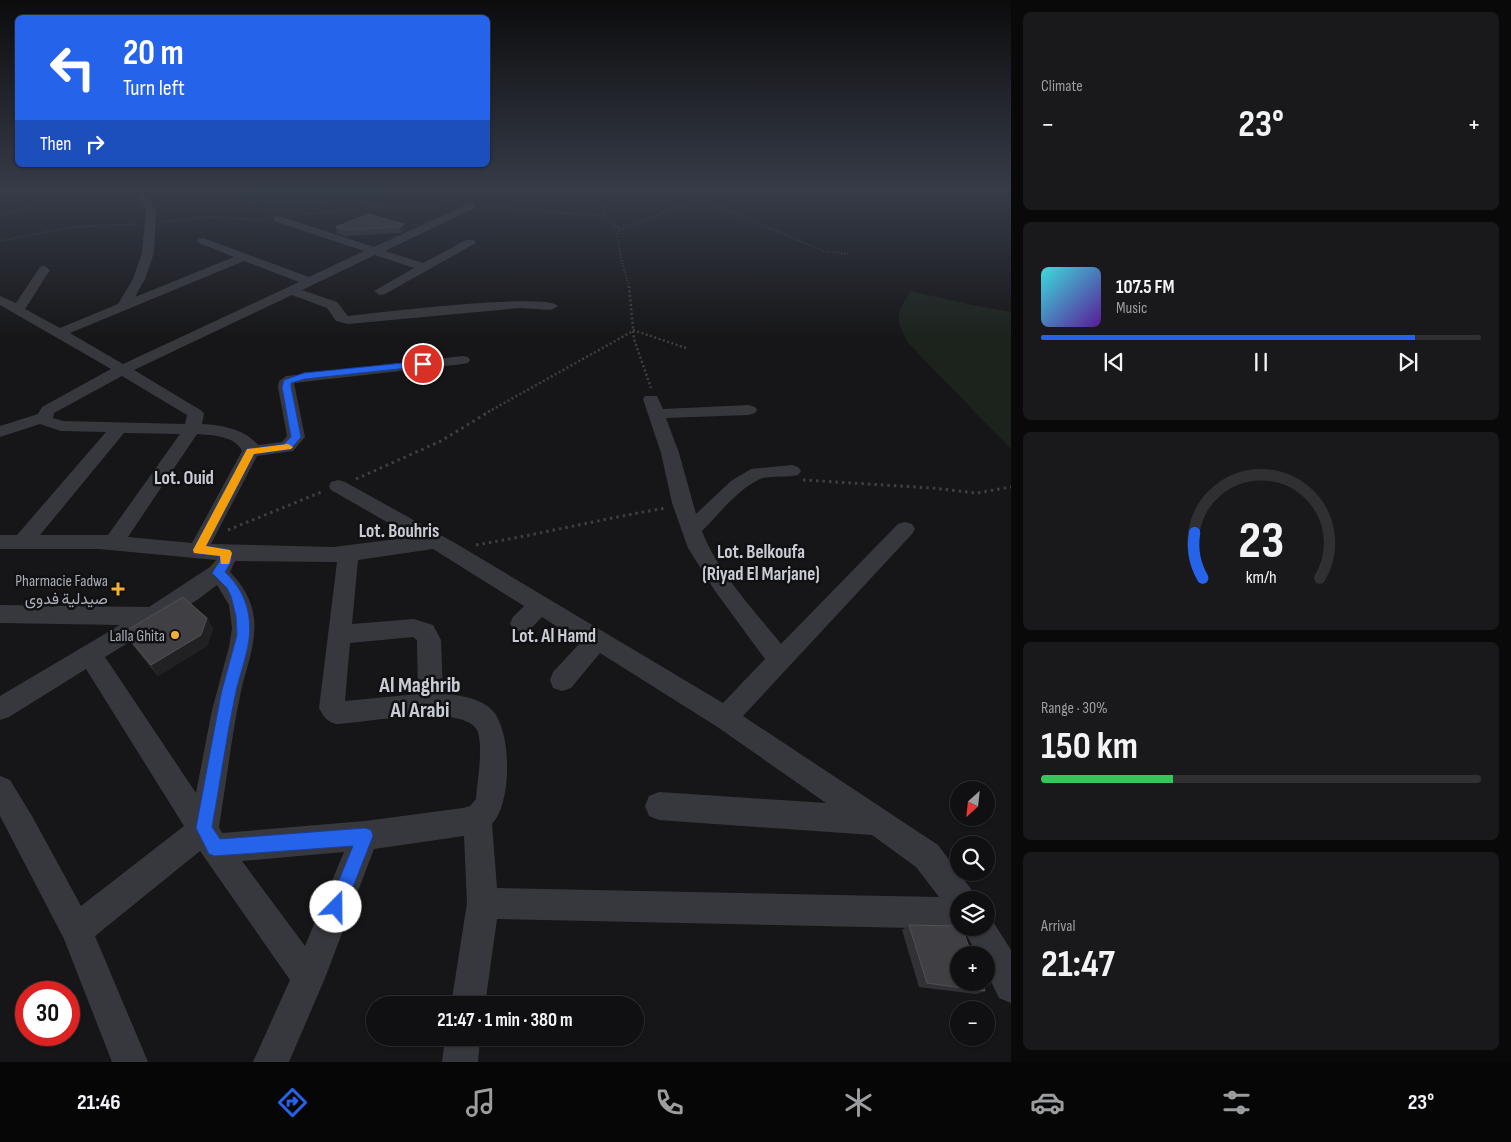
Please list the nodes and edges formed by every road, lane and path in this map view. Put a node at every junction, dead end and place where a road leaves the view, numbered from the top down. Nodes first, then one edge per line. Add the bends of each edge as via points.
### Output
1 (149, 240) edge
2 (339, 240) edge
3 (401, 240) edge
4 (618, 240) edge
5 (796, 240) edge
6 (203, 241) dead end
7 (470, 242) dead end
8 (376, 252) junction
9 (850, 254) dead end
10 (244, 257) junction
11 (423, 267) junction
12 (44, 270) dead end
13 (310, 282) junction
14 (293, 290) junction
15 (380, 291) dead end
16 (124, 305) junction
17 (7, 306) edge
18 (551, 306) dead end
19 (633, 330) junction
20 (59, 333) junction
21 (686, 348) dead end
22 (463, 360) dead end
23 (123, 370) junction
24 (654, 406) junction
25 (749, 410) dead end
26 (44, 417) junction
27 (119, 428) junction
28 (192, 429) junction
29 (0, 432) edge
30 (251, 451) junction
31 (793, 475) joint
32 (338, 486) junction
33 (1011, 488) edge
34 (682, 503) junction
35 (692, 529) junction
36 (905, 529) dead end
37 (0, 542) edge
38 (22, 542) junction
39 (113, 543) junction
40 (441, 544) junction
41 (200, 545) junction
42 (348, 554) junction
43 (222, 563) junction
44 (539, 605) junction
45 (0, 614) edge
46 (152, 616) junction
47 (521, 623) dead end
48 (339, 634) junction
49 (598, 639) junction
50 (90, 654) junction
51 (780, 662) junction
52 (562, 680) dead end
53 (431, 705) junction
54 (0, 709) edge
55 (725, 718) junction
56 (0, 790) edge
57 (659, 806) dead end
58 (478, 819) junction
59 (876, 821) junction
60 (365, 836) junction
61 (210, 838) junction
62 (953, 891) edge
63 (483, 903) junction
64 (950, 913) edge
65 (76, 930) junction
66 (984, 936) edge
67 (308, 978) junction
68 (1011, 986) edge
69 (469, 996) edge
70 (463, 1046) edge
71 (130, 1062) edge
72 (271, 1062) edge
73 (460, 1062) edge

1 - 16 street via 139,279
2 - 8 street
3 - 8 street
4 - 19 path via 629,285
5 - 9 path via 823,251
6 - 10 street
7 - 11 street
8 - 11 street
8 - 13 street
10 - 13 street
10 - 16 street
11 - 15 street
12 - 17 street
13 - 14 street
14 - 18 street via 332,305 341,318 348,320 520,304
14 - 23 street
16 - 20 street
17 - 20 street
19 - 21 path
19 - 24 path
19 - 32 path via 441,441
20 - 23 street
22 - 30 street via 292,378 286,387 296,437 287,447
23 - 26 street via 67,398 48,410
23 - 28 street via 196,414
24 - 25 street
24 - 34 street
26 - 27 street via 52,424
26 - 29 street
27 - 28 street
27 - 38 street
28 - 30 street via 223,431 247,443
28 - 39 street
30 - 41 street
31 - 33 path via 977,493
31 - 35 street via 757,474 738,485
32 - 40 street
32 - 41 path
34 - 35 street
34 - 40 path via 503,541
35 - 51 street via 698,548
36 - 51 street
37 - 38 street
38 - 39 street
39 - 41 street
40 - 42 street
40 - 44 street
41 - 43 street
42 - 43 street via 288,555
42 - 48 street
43 - 46 street via 189,594
43 - 61 street via 237,596 244,635 228,694
44 - 47 street
44 - 49 street
45 - 46 street
46 - 50 street
48 - 53 street via 414,628 424,632 429,640
48 - 53 street via 332,708 336,713
49 - 52 street
49 - 55 street
50 - 54 street
50 - 61 street
51 - 55 street
53 - 58 street via 473,711 488,726 492,737 490,801
55 - 59 street
56 - 65 street
57 - 59 street
58 - 60 street
58 - 63 street
59 - 62 street via 927,856
60 - 61 street
60 - 67 street
61 - 65 street
61 - 67 street
63 - 64 street
63 - 69 street
65 - 71 street
66 - 68 street
67 - 72 street
70 - 73 street

